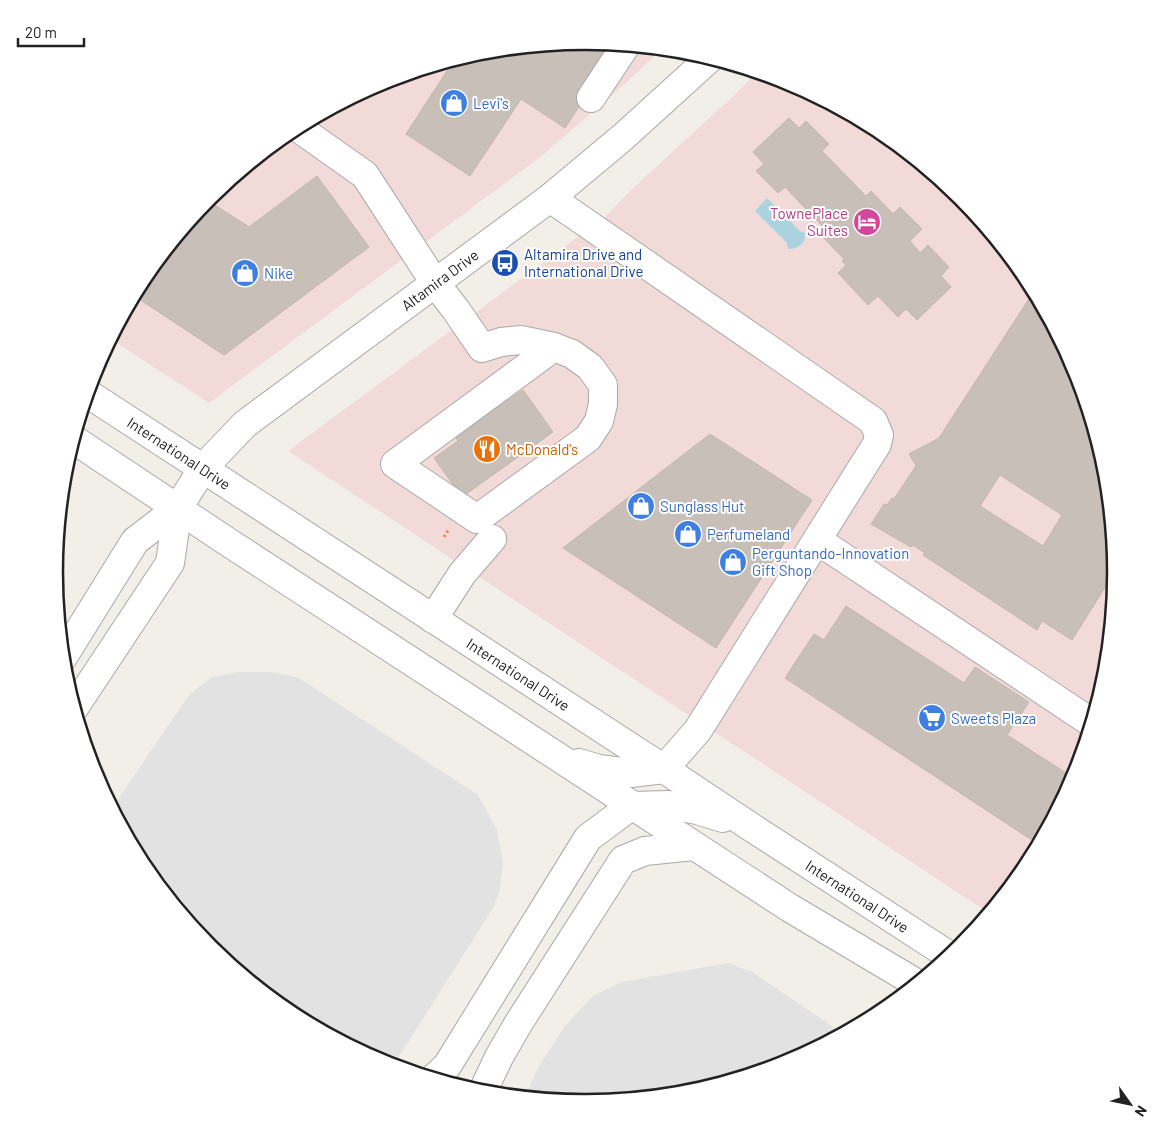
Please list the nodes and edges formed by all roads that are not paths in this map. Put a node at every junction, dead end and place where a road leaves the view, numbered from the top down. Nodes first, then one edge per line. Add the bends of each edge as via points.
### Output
1 (622, 51) edge
2 (703, 64) edge
3 (591, 98) dead end
4 (304, 132) edge
5 (550, 198) junction
6 (435, 283) junction
7 (554, 347) junction
8 (94, 397) edge
9 (79, 443) edge
10 (203, 468) junction
11 (178, 508) junction
12 (492, 539) dead end
13 (816, 540) junction
14 (433, 619) junction
15 (68, 648) edge
16 (79, 700) edge
17 (1085, 719) edge
18 (554, 754) junction
19 (664, 769) junction
20 (631, 806) junction
21 (751, 827) junction
22 (694, 846) junction
23 (943, 951) edge
24 (910, 980) edge
25 (442, 1074) edge
26 (485, 1084) edge

1 - 3 street
2 - 5 street, Altamira Drive via 624,137
4 - 6 street via 365,175
5 - 6 street, Altamira Drive
5 - 13 street via 873,421 879,435 877,444
6 - 7 street via 482,348 521,340
6 - 10 street, Altamira Drive via 246,424
7 - 7 street via 410,453 394,464 477,519 588,438 599,421 604,385 590,367 572,354
8 - 10 street, International Drive
9 - 11 street
10 - 11 street, Altamira Drive
10 - 14 street, International Drive
11 - 15 street via 135,541
11 - 16 street via 170,563
11 - 18 street
12 - 14 street via 462,574
13 - 17 street
13 - 19 street via 698,730
14 - 19 street, International Drive
18 - 19 street via 599,769 631,774
18 - 20 street
19 - 21 street, International Drive
20 - 21 street via 668,805 697,810
20 - 22 street
20 - 25 street via 588,838
21 - 23 street, International Drive
22 - 24 street
22 - 26 street via 645,851 623,860 498,1056

